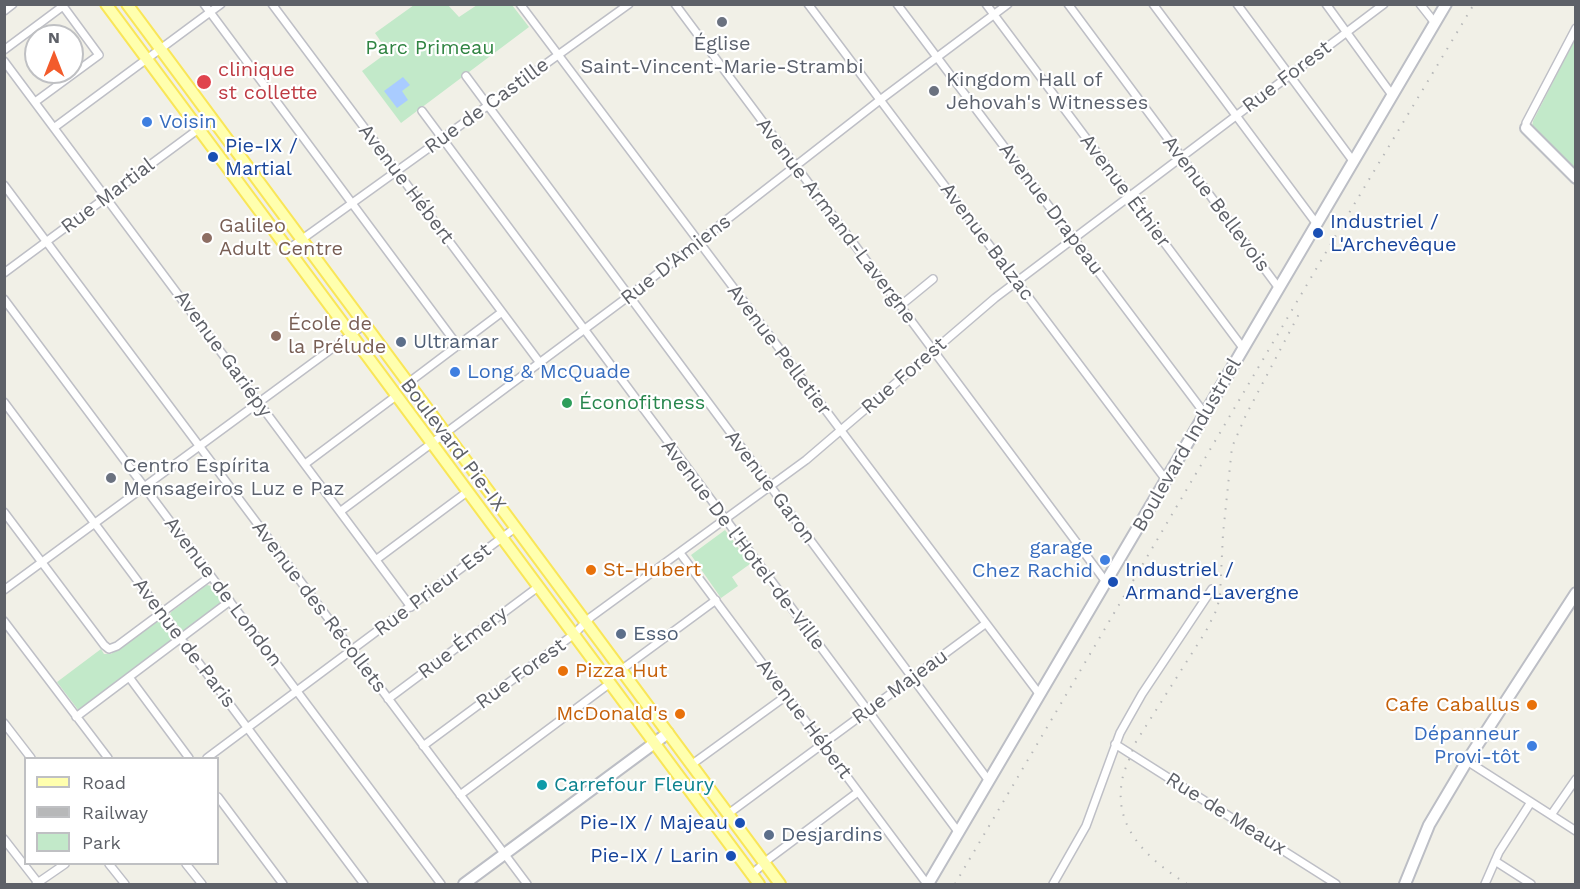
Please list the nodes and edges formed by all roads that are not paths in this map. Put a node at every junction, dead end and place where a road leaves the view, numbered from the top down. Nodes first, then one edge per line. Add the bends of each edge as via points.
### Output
1 (13, 4) edge
2 (106, 4) edge
3 (127, 4) edge
4 (204, 4) edge
5 (221, 4) edge
6 (272, 4) edge
7 (520, 4) edge
8 (628, 4) edge
9 (675, 4) edge
10 (808, 4) edge
11 (897, 4) edge
12 (986, 4) edge
13 (1008, 4) edge
14 (1068, 4) edge
15 (1153, 4) edge
16 (1237, 4) edge
17 (1326, 4) edge
18 (1384, 4) edge
19 (1420, 4) edge
20 (1446, 4) edge
21 (4, 11) edge
22 (210, 12) junction
23 (994, 15) junction
24 (1435, 23) junction
25 (1575, 28) edge
26 (1346, 33) junction
27 (160, 49) junction
28 (4, 50) edge
29 (557, 55) junction
30 (937, 57) junction
31 (146, 60) junction
32 (4, 61) edge
33 (1290, 75) junction
34 (466, 76) dead end
35 (1392, 95) junction
36 (880, 100) junction
37 (35, 102) junction
38 (486, 105) junction
39 (422, 111) dead end
40 (1236, 116) junction
41 (212, 119) junction
42 (55, 127) junction
43 (1527, 129) joint
44 (198, 130) junction
45 (441, 138) junction
46 (1181, 157) junction
47 (1353, 161) junction
48 (796, 167) junction
49 (397, 171) junction
50 (1575, 178) edge
51 (4, 185) edge
52 (1129, 196) junction
53 (107, 198) junction
54 (352, 204) junction
55 (1316, 223) junction
56 (1073, 239) junction
57 (302, 240) junction
58 (47, 242) junction
59 (699, 243) junction
60 (287, 250) junction
61 (4, 273) edge
62 (933, 279) dead end
63 (1016, 282) junction
64 (1278, 287) junction
65 (629, 297) junction
66 (4, 299) edge
67 (900, 306) junction
68 (502, 312) junction
69 (364, 325) junction
70 (584, 330) junction
71 (351, 335) junction
72 (458, 346) junction
73 (1243, 348) junction
74 (933, 352) junction
75 (540, 363) junction
76 (408, 383) junction
77 (396, 396) junction
78 (4, 402) edge
79 (258, 402) junction
80 (1205, 414) junction
81 (840, 431) junction
82 (445, 433) junction
83 (432, 444) junction
84 (199, 445) junction
85 (305, 464) junction
86 (1166, 480) junction
87 (144, 486) junction
88 (771, 488) junction
89 (467, 492) junction
90 (341, 511) junction
91 (4, 513) edge
92 (725, 520) junction
93 (95, 522) junction
94 (515, 528) junction
95 (502, 538) junction
96 (681, 553) junction
97 (377, 559) junction
98 (42, 562) junction
99 (211, 576) junction
100 (1106, 582) junction
101 (538, 588) junction
102 (1212, 589) dead end
103 (4, 590) edge
104 (1575, 594) edge
105 (716, 600) junction
106 (230, 602) junction
107 (411, 606) junction
108 (161, 613) junction
109 (4, 621) edge
110 (585, 622) junction
111 (985, 624) junction
112 (573, 635) junction
113 (181, 639) junction
114 (351, 651) junction
115 (621, 670) junction
116 (129, 678) junction
117 (912, 678) junction
118 (609, 684) junction
119 (297, 691) junction
120 (1040, 695) junction
121 (786, 696) junction
122 (388, 699) junction
123 (867, 711) junction
124 (76, 717) junction
125 (4, 723) edge
126 (247, 728) junction
127 (668, 733) junction
128 (653, 743) junction
129 (822, 743) junction
130 (1115, 744) junction
131 (423, 746) junction
132 (30, 757) edge
133 (106, 757) edge
134 (188, 757) edge
135 (210, 757) edge
136 (1467, 761) junction
137 (692, 765) junction
138 (1575, 779) edge
139 (989, 781) junction
140 (858, 792) junction
141 (460, 795) junction
142 (219, 797) edge
143 (1531, 802) junction
144 (728, 814) junction
145 (1551, 815) junction
146 (1575, 831) edge
147 (958, 833) junction
148 (4, 839) edge
149 (504, 854) junction
150 (1495, 861) junction
151 (764, 863) junction
152 (64, 865) edge
153 (110, 865) edge
154 (187, 865) edge
155 (751, 874) junction
156 (38, 884) edge
157 (125, 885) edge
158 (202, 885) edge
159 (283, 885) edge
160 (364, 885) edge
161 (441, 885) edge
162 (464, 885) edge
163 (527, 885) edge
164 (759, 885) edge
165 (780, 885) edge
166 (927, 885) edge
167 (1053, 885) edge
168 (1336, 885) edge
169 (1405, 885) edge
170 (1485, 885) edge
171 (1531, 885) edge

1 - 21 street
2 - 31 main road, Boulevard Pie-IX
3 - 27 main road, Boulevard Pie-IX
4 - 22 street
5 - 22 street
6 - 49 street, Avenue Hébert
7 - 29 street, Avenue Pelletier
8 - 29 street, Rue de Castille
9 - 48 street, Avenue Armand-Lavergne
10 - 36 street, Avenue Balzac
11 - 30 street, Avenue Drapeau
12 - 23 street, Avenue Éthier
13 - 23 street, Rue D'Amiens
14 - 46 street, Avenue Bellevois
15 - 40 street
16 - 33 street
17 - 26 street
18 - 26 street, Rue Forest
19 - 24 street
20 - 24 street, Boulevard Industriel
22 - 27 street
22 - 54 street
23 - 30 street, Rue D'Amiens
23 - 52 street, Avenue Éthier
24 - 35 street, Boulevard Industriel
25 - 43 street via 1526,123
26 - 33 street, Rue Forest
26 - 35 street
27 - 31 street
27 - 41 main road, Boulevard Pie-IX
28 - 37 street via 63,6 99,55
29 - 38 street, Rue de Castille
29 - 59 street, Avenue Pelletier
30 - 36 street, Rue D'Amiens
30 - 56 street, Avenue Drapeau
31 - 42 street
31 - 44 main road, Boulevard Pie-IX
32 - 37 street, Avenue Gariépy
33 - 40 street, Rue Forest
33 - 47 street
34 - 38 street, Avenue Garon
35 - 47 street, Boulevard Industriel
36 - 48 street, Rue D'Amiens
36 - 63 street, Avenue Balzac
37 - 42 street, Avenue Gariépy
38 - 45 street, Rue de Castille
38 - 65 street, Avenue Garon
39 - 45 street, Avenue De l'Hotel-de-Ville
40 - 46 street, Rue Forest
40 - 55 street
41 - 44 street, Rue Martial
41 - 57 main road, Boulevard Pie-IX
42 - 53 street, Avenue Gariépy
43 - 50 street
44 - 53 street, Rue Martial
44 - 60 main road, Boulevard Pie-IX
45 - 49 street, Rue de Castille
45 - 70 street, Avenue De l'Hotel-de-Ville
46 - 52 street, Rue Forest
46 - 64 street, Avenue Bellevois
47 - 55 street, Boulevard Industriel
48 - 59 street, Rue D'Amiens
48 - 67 street, Avenue Armand-Lavergne
49 - 54 street, Rue de Castille
49 - 68 street, Avenue Hébert
51 - 58 street, Avenue des Récollets
52 - 56 street, Rue Forest
52 - 73 street, Avenue Éthier
53 - 58 street, Rue Martial
53 - 79 street, Avenue Gariépy
54 - 57 street, Rue de Castille
54 - 72 street
55 - 64 street, Boulevard Industriel
56 - 63 street, Rue Forest
56 - 80 street, Avenue Drapeau
57 - 60 street, Rue de Castille
57 - 69 main road, Boulevard Pie-IX
58 - 61 street, Rue Martial
58 - 84 street, Avenue des Récollets
59 - 65 street, Rue D'Amiens
59 - 81 street, Avenue Pelletier
60 - 71 main road, Boulevard Pie-IX
62 - 67 street
63 - 74 street, Rue Forest
63 - 86 street, Avenue Balzac
64 - 73 street, Boulevard Industriel
65 - 70 street, Rue D'Amiens
65 - 88 street, Avenue Garon
66 - 87 street, Avenue de London
67 - 74 street, Avenue Armand-Lavergne
68 - 72 street
68 - 75 street, Avenue Hébert
69 - 71 street
69 - 76 main road, Boulevard Pie-IX
70 - 75 street, Rue D'Amiens
70 - 92 street, Avenue De l'Hotel-de-Ville
71 - 77 main road, Boulevard Pie-IX
71 - 79 street
72 - 76 street
73 - 80 street, Boulevard Industriel
74 - 81 street, Rue Forest
74 - 100 street, Avenue Armand-Lavergne
75 - 82 street, Rue D'Amiens
76 - 82 main road, Boulevard Pie-IX
77 - 83 main road, Boulevard Pie-IX
77 - 85 street
78 - 93 street, Avenue de Paris
79 - 84 street
79 - 85 street, Avenue Gariépy
80 - 86 street, Boulevard Industriel
81 - 88 street, Rue Forest
81 - 111 street, Avenue Pelletier
82 - 83 street, Rue D'Amiens
82 - 94 main road, Boulevard Pie-IX
83 - 89 main road, Boulevard Pie-IX
83 - 90 street, Rue D'Amiens
84 - 87 street
84 - 114 street, Avenue des Récollets
85 - 90 street, Avenue Gariépy
86 - 100 street, Boulevard Industriel
87 - 93 street
87 - 99 street, Avenue de London
88 - 92 street, Rue Forest
88 - 117 street, Avenue Garon
89 - 95 main road, Boulevard Pie-IX
89 - 97 street
90 - 97 street, Avenue Gariépy
91 - 98 street
92 - 96 street, Rue Forest
92 - 123 street, Avenue De l'Hotel-de-Ville
93 - 98 street
93 - 108 street, Avenue de Paris
94 - 95 street, Rue Prieur Est
94 - 110 main road, Boulevard Pie-IX
95 - 101 main road, Boulevard Pie-IX
95 - 107 street, Rue Prieur Est
96 - 105 street, Avenue Hébert
96 - 110 street, Rue Forest
97 - 107 street, Avenue Gariépy
98 - 103 street
98 - 108 street via 109,649
99 - 106 street, Avenue de London
99 - 108 street
100 - 120 street, Boulevard Industriel
101 - 112 main road, Boulevard Pie-IX
101 - 122 street, Rue Émery
102 - 130 street via 1142,694
104 - 136 street
105 - 115 street
105 - 121 street, Avenue Hébert
106 - 113 street
106 - 119 street, Avenue de London
107 - 114 street, Rue Prieur Est
108 - 113 street, Avenue de Paris
109 - 124 street
110 - 112 street, Rue Forest
110 - 115 main road, Boulevard Pie-IX
111 - 117 street, Rue Majeau
111 - 120 street, Avenue Pelletier
112 - 118 main road, Boulevard Pie-IX
112 - 131 street, Rue Forest
113 - 116 street
113 - 126 street, Avenue de Paris
114 - 119 street, Rue Prieur Est
114 - 122 street, Avenue des Récollets
115 - 127 main road, Boulevard Pie-IX
116 - 124 street
116 - 134 street
117 - 123 street, Rue Majeau
117 - 139 street, Avenue Garon
118 - 128 main road, Boulevard Pie-IX
118 - 141 street
119 - 126 street, Rue Prieur Est
119 - 161 street, Avenue de London
120 - 139 street, Boulevard Industriel
121 - 129 street, Avenue Hébert
121 - 137 street
122 - 131 street, Avenue des Récollets
123 - 129 street, Rue Majeau
123 - 147 street, Avenue De l'Hotel-de-Ville
124 - 133 street
125 - 132 street
126 - 135 street, Rue Prieur Est
126 - 160 street, Avenue de Paris
127 - 128 street
127 - 137 main road, Boulevard Pie-IX
128 - 149 street
128 - 155 main road, Boulevard Pie-IX
129 - 140 street, Avenue Hébert
129 - 144 street, Rue Majeau
130 - 167 street via 1086,826
130 - 168 street, Rue de Meaux
131 - 141 street, Avenue des Récollets
136 - 143 street
136 - 169 street via 1429,825
137 - 144 main road, Boulevard Pie-IX
138 - 145 street
139 - 147 street, Boulevard Industriel
140 - 151 street
140 - 166 street, Avenue Hébert
141 - 149 street, Avenue des Récollets
142 - 159 street
143 - 145 street
143 - 150 street
144 - 151 main road, Boulevard Pie-IX
145 - 146 street
147 - 166 street, Boulevard Industriel
148 - 156 street
149 - 162 street
149 - 163 street, Avenue des Récollets
150 - 170 street
150 - 171 street
151 - 155 street
151 - 165 main road, Boulevard Pie-IX
152 - 156 street
153 - 157 street
154 - 158 street
155 - 164 main road, Boulevard Pie-IX

